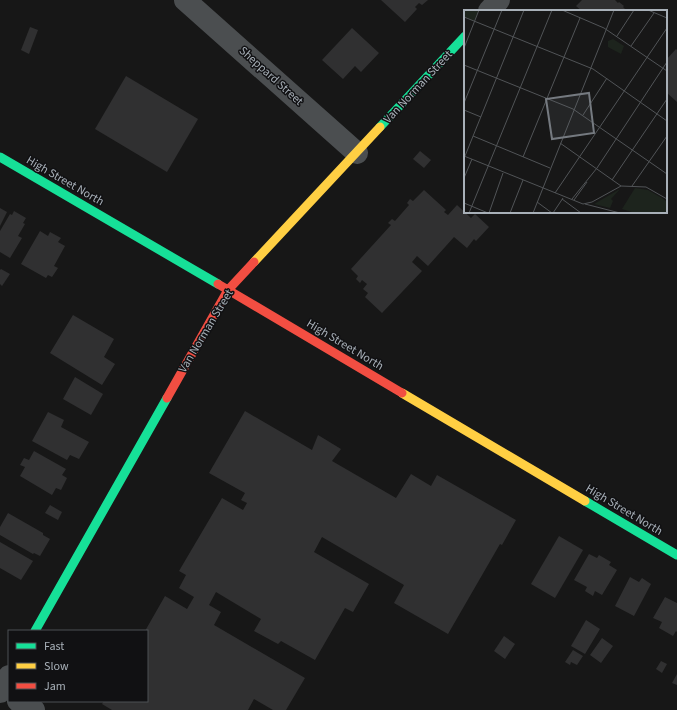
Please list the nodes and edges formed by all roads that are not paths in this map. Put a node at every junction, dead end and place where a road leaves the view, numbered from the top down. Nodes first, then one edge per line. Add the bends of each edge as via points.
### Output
1 (185, 0) edge
2 (499, 0) edge
3 (490, 10) edge
4 (464, 37) edge
5 (357, 153) junction
6 (0, 157) edge
7 (228, 290) junction
8 (677, 555) edge
9 (36, 630) edge
10 (22, 702) edge
11 (34, 710) edge

1 - 5 street, Sheppard Street
2 - 3 street
4 - 5 main road, Van Norman Street
5 - 7 main road, Van Norman Street
6 - 7 main road, High Street North
7 - 8 main road, High Street North
7 - 9 main road, Van Norman Street
10 - 11 street

